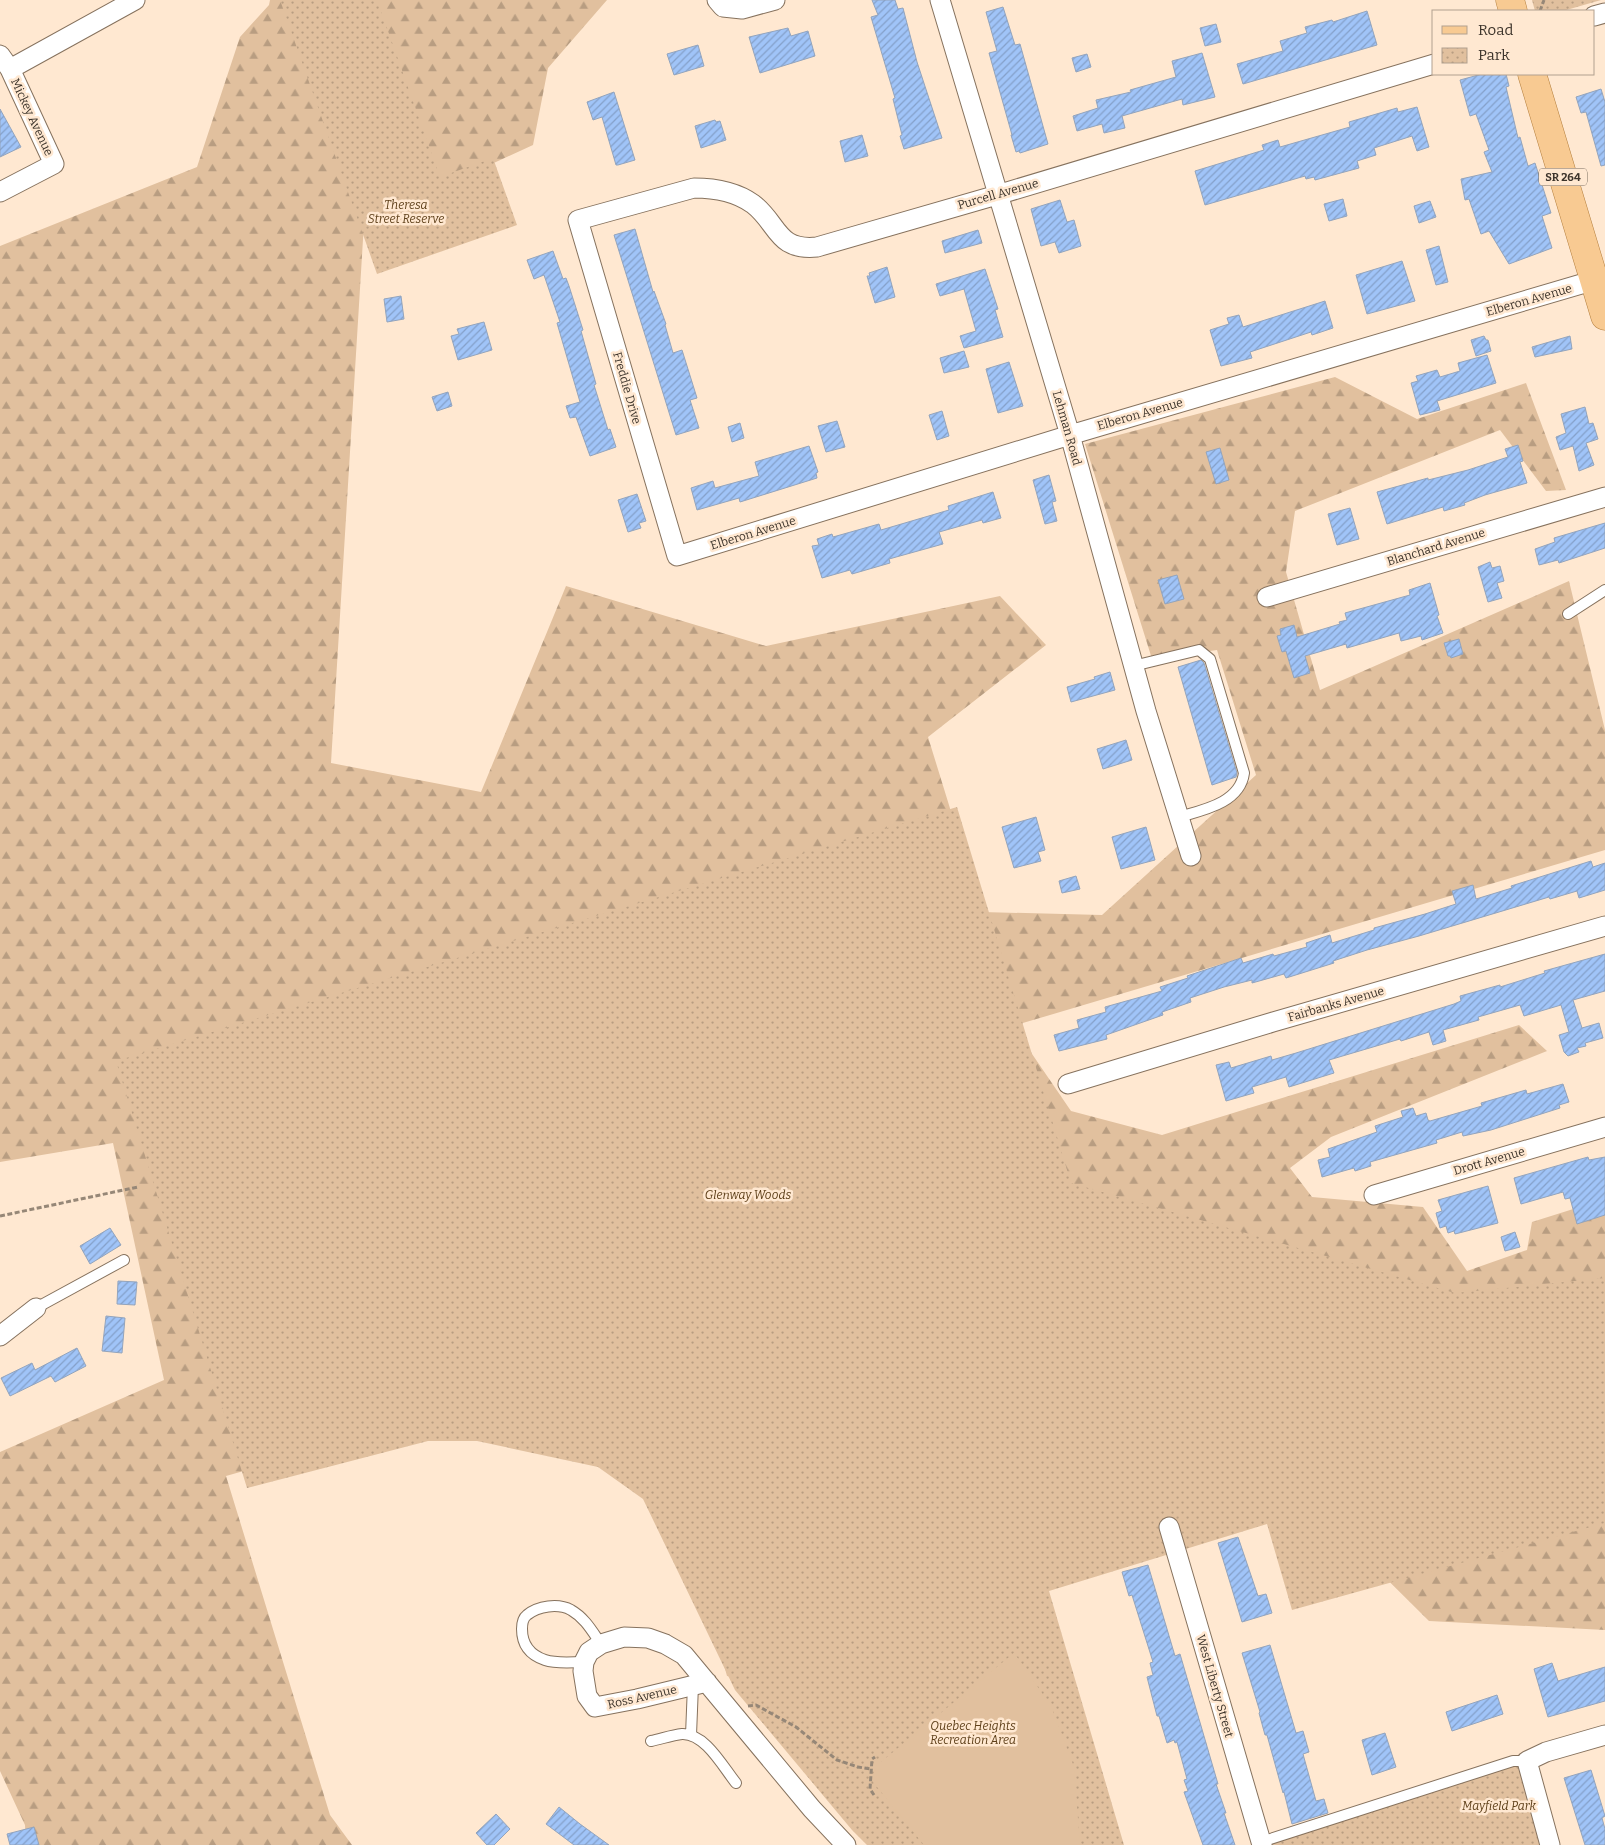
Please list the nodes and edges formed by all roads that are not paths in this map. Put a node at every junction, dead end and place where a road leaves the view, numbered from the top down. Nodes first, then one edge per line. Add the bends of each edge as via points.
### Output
1 (135, 0) edge
2 (775, 0) edge
3 (940, 0) edge
4 (720, 4) edge
5 (5, 62) edge
6 (1432, 65) edge
7 (1532, 75) edge
8 (0, 192) edge
9 (998, 195) junction
10 (578, 220) joint
11 (1600, 279) edge
12 (1605, 316) edge
13 (1070, 435) junction
14 (1605, 496) edge
15 (676, 556) joint
16 (1605, 590) edge
17 (1267, 598) dead end
18 (1568, 614) dead end
19 (1133, 666) junction
20 (1179, 817) junction
21 (1191, 856) dead end
22 (1605, 926) edge
23 (1068, 1084) dead end
24 (1605, 1127) edge
25 (1374, 1195) dead end
26 (124, 1260) dead end
27 (36, 1308) joint
28 (0, 1336) edge
29 (1169, 1527) dead end
30 (601, 1644) junction
31 (584, 1662) junction
32 (700, 1684) junction
33 (691, 1735) junction
34 (1605, 1735) edge
35 (651, 1741) dead end
36 (1527, 1761) junction
37 (736, 1783) dead end
38 (1262, 1843) edge
39 (846, 1845) edge
40 (1550, 1845) edge

1 - 5 street, Mickey Avenue
2 - 4 street via 742,9
3 - 9 street, Lehman Road
5 - 8 street, Mickey Avenue via 54,164
6 - 9 street, Purcell Avenue
7 - 11 main road, SR 264
9 - 10 street, Purcell Avenue via 807,248 780,236 753,204 725,190 710,188 694,188
9 - 13 street, Lehman Road
10 - 15 street, Freddie Drive
11 - 12 main road, SR 264
11 - 13 street, Elberon Avenue
13 - 15 street, Elberon Avenue
13 - 19 street, Lehman Road
14 - 17 street, Blanchard Avenue
16 - 18 lane
19 - 20 street, Lehman Road
19 - 20 lane via 1199,650 1210,659 1244,773 1243,782 1218,804
20 - 21 street, Lehman Road
22 - 23 street, Fairbanks Avenue
24 - 25 street, Drott Avenue
26 - 27 lane
27 - 28 street
29 - 38 street, West Liberty Street
30 - 31 street via 589,1652
30 - 31 lane via 585,1621 570,1609 552,1606 526,1616 522,1622 522,1638 533,1654 546,1660
30 - 32 street via 624,1637 648,1638 665,1644 684,1655
31 - 32 street, Ross Avenue via 582,1671 587,1696 596,1707
32 - 33 lane
32 - 39 street
33 - 35 lane
33 - 37 lane via 703,1741
34 - 36 street via 1546,1752
36 - 38 lane via 1513,1761
36 - 40 street

